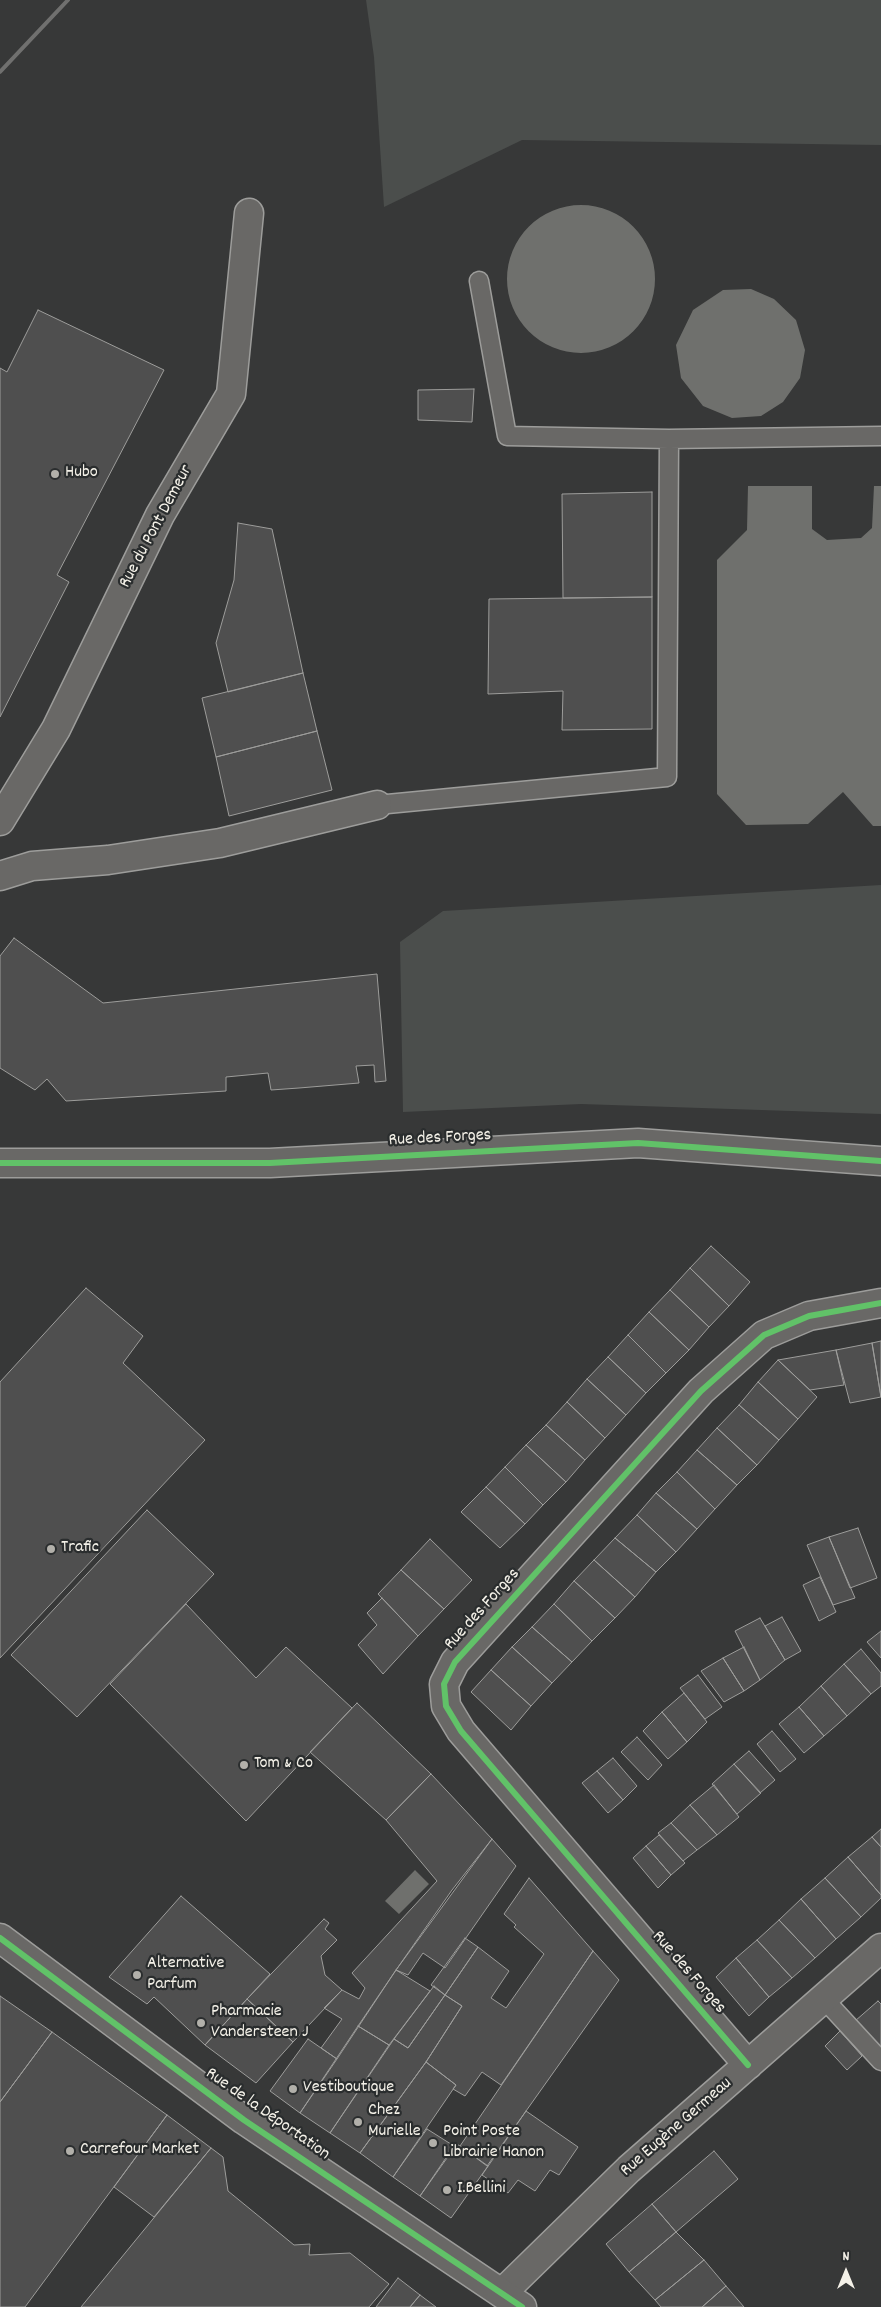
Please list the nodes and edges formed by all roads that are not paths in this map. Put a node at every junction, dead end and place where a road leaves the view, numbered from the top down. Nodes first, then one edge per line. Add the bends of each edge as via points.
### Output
1 (249, 213) dead end
2 (479, 281) dead end
3 (881, 436) edge
4 (670, 439) junction
5 (377, 806) joint
6 (0, 821) edge
7 (0, 876) edge
8 (881, 1161) edge
9 (0, 1162) edge
10 (881, 1303) edge
11 (0, 1938) edge
12 (881, 1948) edge
13 (824, 1999) junction
14 (881, 2061) edge
15 (748, 2065) junction
16 (512, 2300) edge

1 - 6 street, Rue du Pont Demeur via 231,394 160,515 56,729
2 - 4 lane via 507,436
3 - 4 lane
4 - 5 lane via 667,777
5 - 7 street via 220,843 108,860 32,866
8 - 9 street, Rue des Forges via 638,1143 270,1162
10 - 15 street, Rue des Forges via 809,1316 764,1335 701,1391 455,1662 444,1684 446,1706 461,1731
11 - 16 street, Rue de la Déportation via 244,2120
12 - 13 street, Rue Eugène Germeau
13 - 14 lane
13 - 15 street, Rue Eugène Germeau
15 - 16 street, Rue Eugène Germeau via 629,2169

